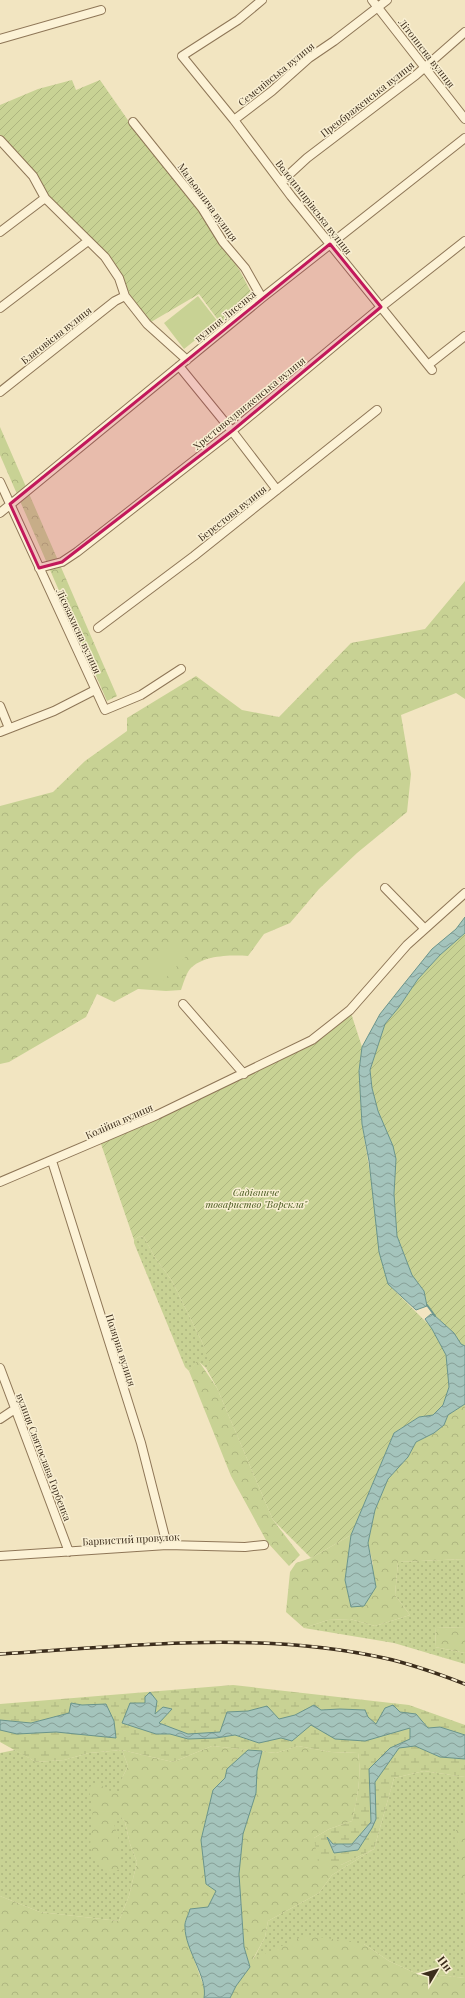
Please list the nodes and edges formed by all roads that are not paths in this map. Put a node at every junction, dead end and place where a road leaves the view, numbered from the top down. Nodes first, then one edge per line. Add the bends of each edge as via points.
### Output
1 (262, 0) edge
2 (372, 0) edge
3 (387, 0) edge
4 (378, 7) junction
5 (101, 10) dead end
6 (465, 32) edge
7 (0, 38) edge
8 (425, 67) junction
9 (465, 119) edge
10 (234, 120) junction
11 (133, 122) dead end
12 (465, 138) edge
13 (1, 143) edge
14 (282, 182) junction
15 (45, 198) junction
16 (0, 232) edge
17 (88, 241) junction
18 (465, 242) edge
19 (330, 244) junction
20 (125, 296) junction
21 (262, 298) junction
22 (381, 307) junction
23 (0, 308) edge
24 (465, 336) edge
25 (187, 360) junction
26 (179, 366) junction
27 (0, 392) edge
28 (377, 410) dead end
29 (232, 431) junction
30 (0, 482) edge
31 (277, 490) junction
32 (10, 504) junction
33 (0, 513) edge
34 (39, 568) junction
35 (98, 628) dead end
36 (181, 670) dead end
37 (96, 690) junction
38 (0, 706) edge
39 (9, 728) junction
40 (0, 732) edge
41 (385, 888) dead end
42 (465, 893) edge
43 (424, 929) junction
44 (183, 1004) dead end
45 (244, 1074) junction
46 (52, 1161) junction
47 (0, 1182) edge
48 (0, 1368) edge
49 (15, 1409) junction
50 (0, 1419) edge
51 (264, 1545) dead end
52 (167, 1546) junction
53 (69, 1552) junction
54 (0, 1556) edge

1 - 10 street, Володимирівська вулиця via 238,20 182,56
2 - 4 street, Літописна вулиця
3 - 4 street, Семенівська вулиця
4 - 8 street, Літописна вулиця
4 - 10 street, Семенівська вулиця via 309,58
5 - 7 street
6 - 8 street, Преображенська вулиця
8 - 9 street, Літописна вулиця
8 - 14 street, Преображенська вулиця via 307,158
10 - 14 street, Володимирівська вулиця
11 - 21 street, Мальовнича вулиця via 202,208 223,242 245,268
12 - 19 street, вулиця Лисенка
13 - 15 street via 33,176
14 - 19 street, Володимирівська вулиця
15 - 16 street
15 - 17 street
17 - 20 street via 114,270
17 - 23 street
18 - 22 street, Хрестовоздвиженська вулиця
19 - 21 street, вулиця Лисенка
19 - 22 street, Володимирівська вулиця
20 - 25 street via 147,324
20 - 27 street, Благовісна вулиця via 115,301
21 - 25 street, вулиця Лисенка
22 - 24 street, Володимирівська вулиця via 430,368
22 - 29 street, Хрестовоздвиженська вулиця
25 - 26 street, вулиця Лисенка
26 - 29 street
26 - 32 street, вулиця Лисенка
28 - 31 street, Берестова вулиця
29 - 31 street
29 - 34 street, Хрестовоздвиженська вулиця via 77,552 62,562
30 - 32 street, Лісозахисна вулиця
31 - 35 street, Берестова вулиця
32 - 33 street, вулиця Лисенка
32 - 34 street, Лісозахисна вулиця
34 - 37 street, Лісозахисна вулиця
36 - 37 street, Лісозахисна вулиця via 141,695 105,710
37 - 39 street via 54,711
38 - 39 street
39 - 40 street
41 - 43 street
42 - 43 street, Колійна вулиця
43 - 45 street, Колійна вулиця via 406,945 350,1010 312,1040
44 - 45 street
45 - 46 street, Колійна вулиця via 143,1122
46 - 47 street, Колійна вулиця
46 - 52 street, Полярна вулиця via 141,1443
48 - 49 street, вулиця Святослава Горбенка
49 - 50 street
49 - 53 street, вулиця Святослава Горбенка
51 - 52 street, Барвистий провулок
52 - 53 street, Барвистий провулок
53 - 54 street, Барвистий провулок

